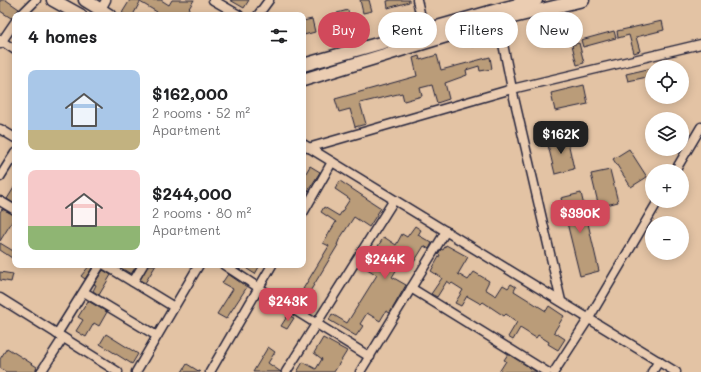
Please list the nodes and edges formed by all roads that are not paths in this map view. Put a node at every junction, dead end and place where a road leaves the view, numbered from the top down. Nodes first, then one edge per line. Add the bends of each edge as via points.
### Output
1 (36, 0) edge
2 (53, 0) edge
3 (84, 0) edge
4 (213, 0) edge
5 (270, 0) edge
6 (417, 0) edge
7 (536, 0) edge
8 (583, 0) edge
9 (567, 2) edge
10 (104, 10) edge
11 (495, 10) edge
12 (24, 12) edge
13 (75, 12) edge
14 (234, 12) edge
15 (260, 12) edge
16 (420, 12) edge
17 (12, 26) edge
18 (437, 26) edge
19 (0, 42) edge
20 (378, 43) edge
21 (701, 44) edge
22 (12, 48) edge
23 (306, 64) edge
24 (306, 79) edge
25 (512, 89) junction
26 (701, 127) edge
27 (0, 129) edge
28 (12, 136) edge
29 (306, 146) edge
30 (12, 158) edge
31 (332, 162) junction
32 (679, 164) edge
33 (0, 177) edge
34 (306, 196) edge
35 (311, 199) junction
36 (394, 200) junction
37 (0, 201) edge
38 (12, 208) edge
39 (306, 208) edge
40 (654, 208) edge
41 (446, 231) junction
42 (98, 268) edge
43 (111, 268) edge
44 (142, 268) edge
45 (197, 268) edge
46 (229, 268) edge
47 (270, 268) edge
48 (133, 282) junction
49 (259, 288) junction
50 (411, 288) junction
51 (84, 292) junction
52 (0, 298) edge
53 (561, 301) junction
54 (174, 307) junction
55 (589, 318) junction
56 (316, 324) junction
57 (60, 336) junction
58 (157, 336) junction
59 (370, 357) junction
60 (659, 361) junction
61 (41, 372) edge
62 (118, 372) edge
63 (136, 372) edge
64 (210, 372) edge
65 (286, 372) edge
66 (360, 372) edge
67 (547, 372) edge
68 (554, 372) edge
69 (652, 372) edge
70 (676, 372) edge

1 - 12 street
2 - 13 main road
3 - 10 main road
4 - 14 street
5 - 15 street
6 - 16 street
7 - 11 main road
8 - 9 main road
9 - 11 main road
11 - 18 main road
11 - 24 main road
11 - 25 street
17 - 19 street
19 - 22 street
20 - 23 main road
21 - 25 street
25 - 29 street
25 - 53 street
26 - 32 street
27 - 28 street
29 - 31 street
30 - 33 street
31 - 35 street
31 - 36 street
34 - 35 street
35 - 39 street
36 - 41 street
36 - 56 street
37 - 38 street
40 - 55 street
41 - 50 street
41 - 53 street
42 - 51 street
43 - 48 street
44 - 48 street
45 - 54 street
46 - 49 street
47 - 49 street
48 - 54 street
49 - 56 street
49 - 64 street
50 - 59 street
50 - 67 street
51 - 57 street
51 - 58 street
52 - 57 street
53 - 55 street
54 - 58 street
55 - 60 street
55 - 68 street
56 - 59 street
56 - 65 street
57 - 61 street
57 - 62 street
58 - 63 street
59 - 66 street
60 - 69 street
60 - 70 street

